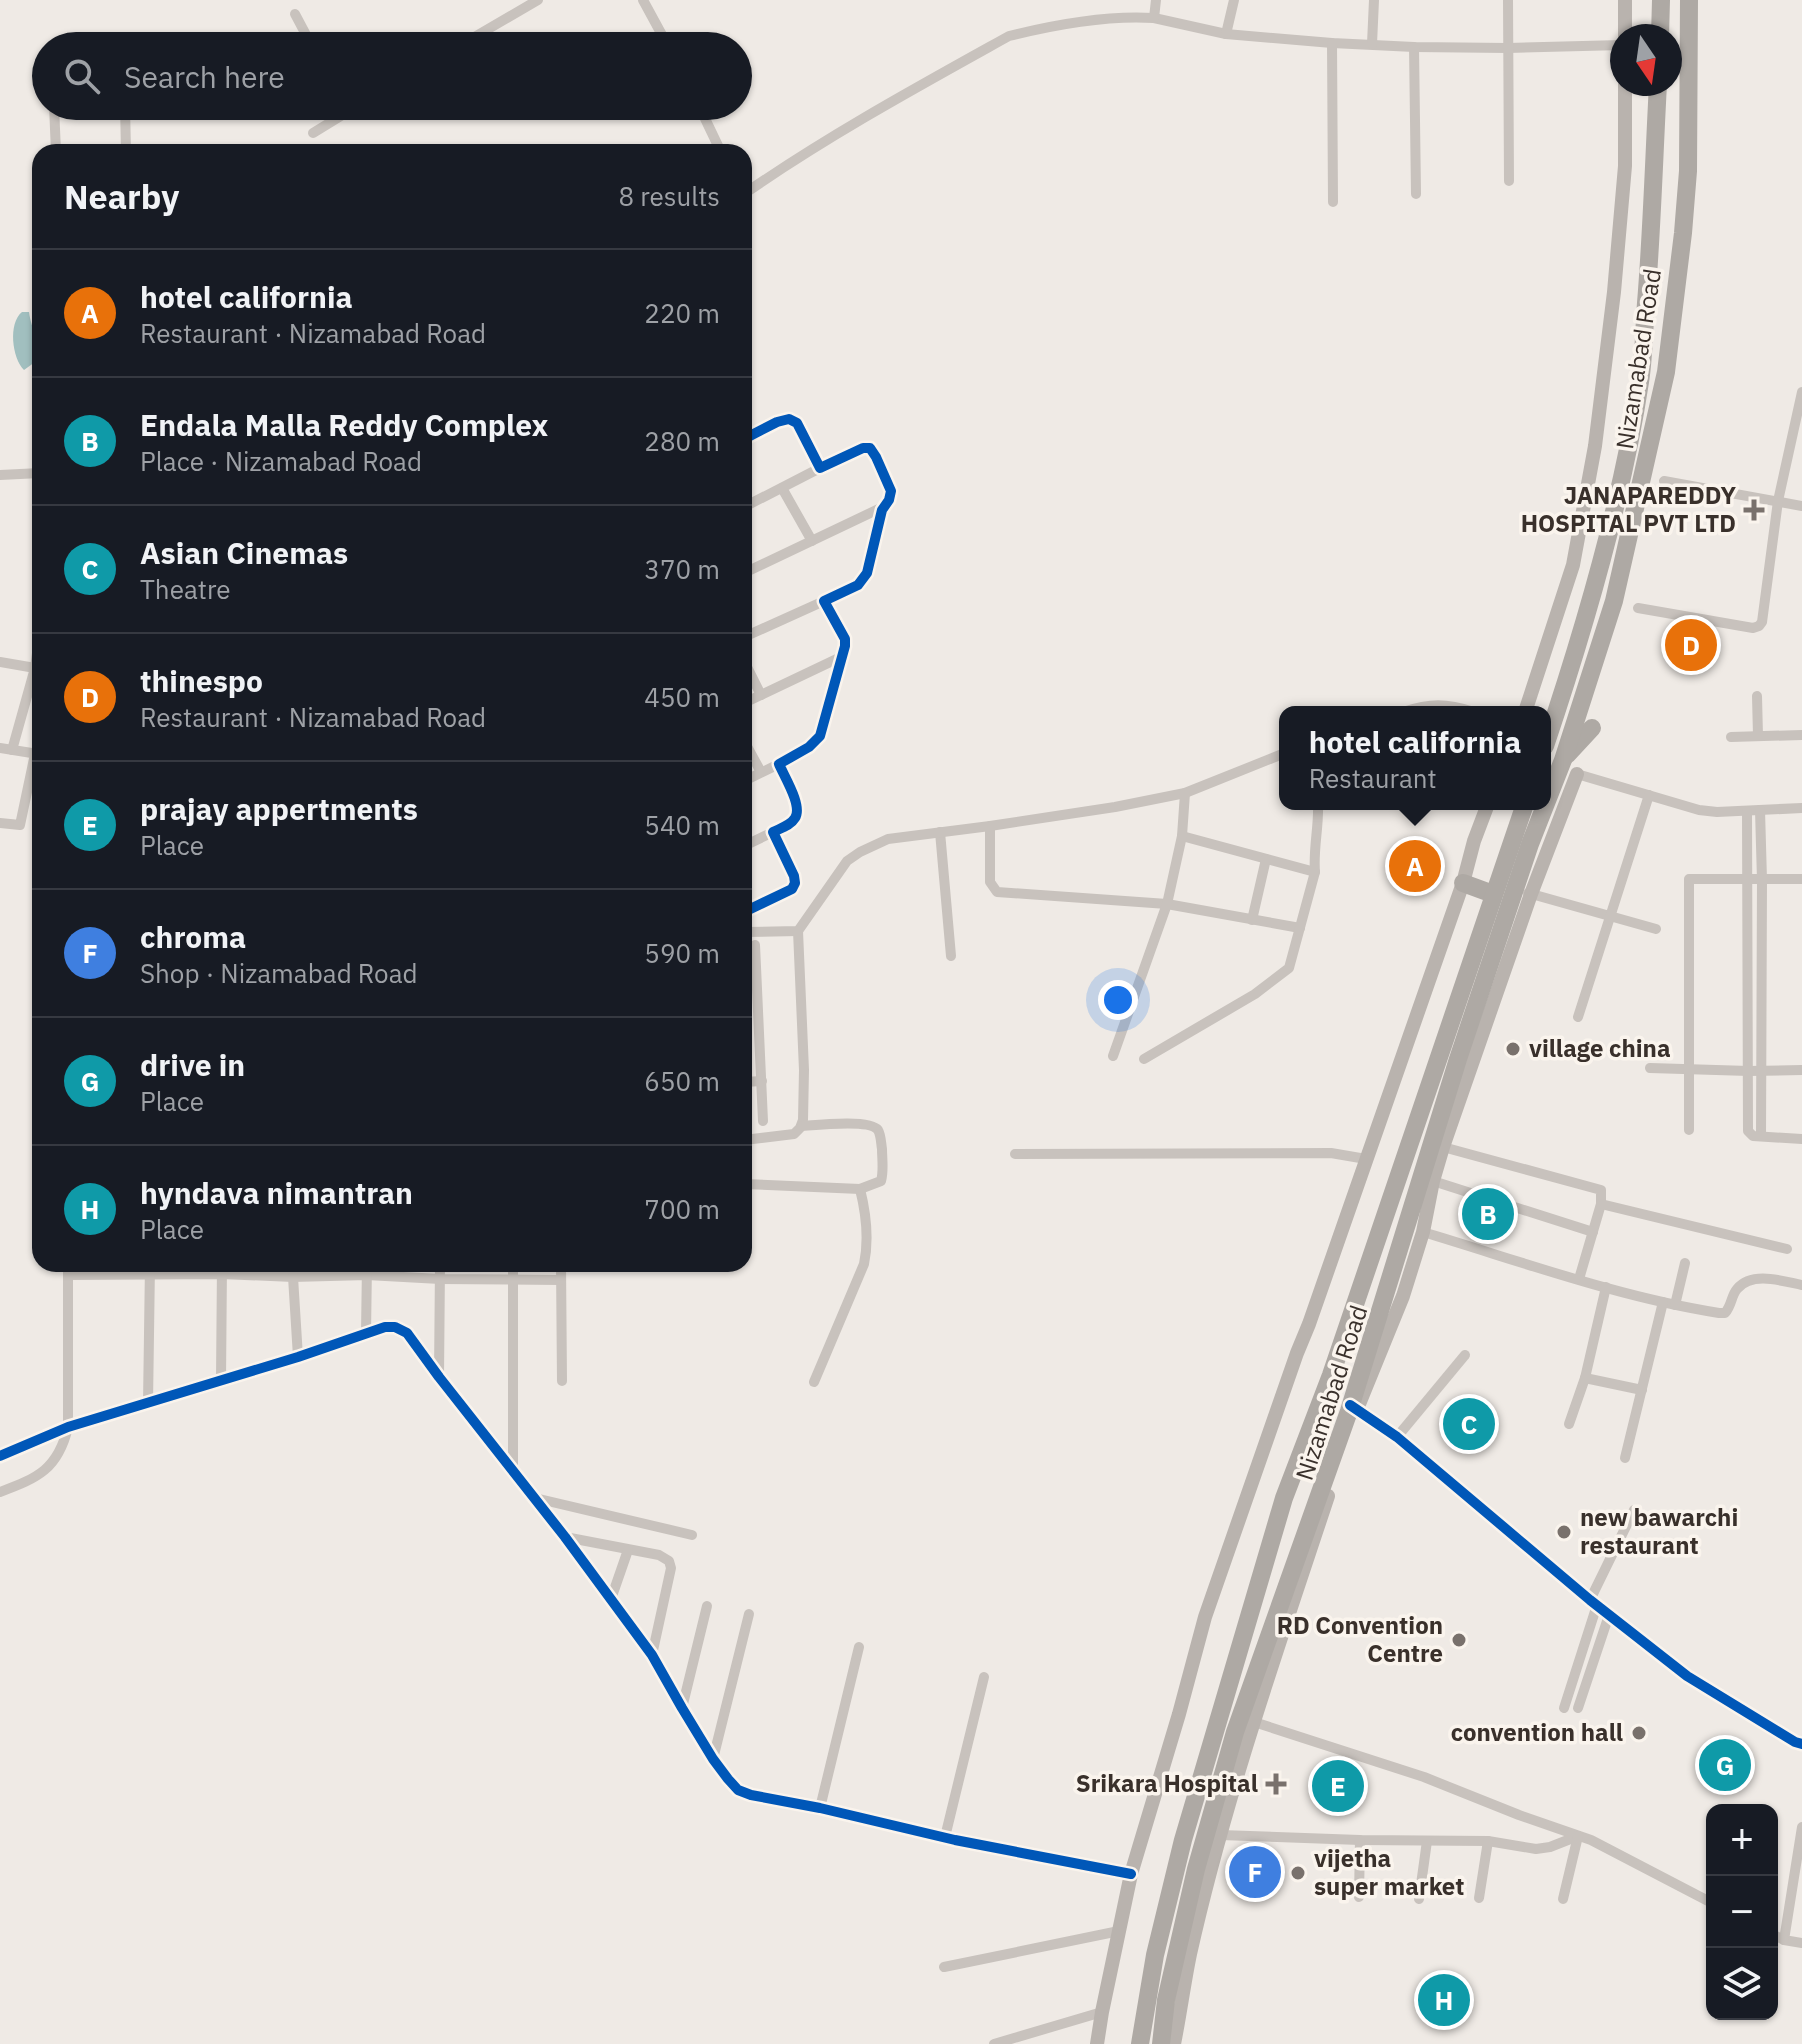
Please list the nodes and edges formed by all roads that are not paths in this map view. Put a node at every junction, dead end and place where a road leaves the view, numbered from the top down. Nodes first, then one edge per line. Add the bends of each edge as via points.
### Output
1 (643, 0) edge
2 (1156, 0) edge
3 (1234, 0) edge
4 (1374, 0) edge
5 (1508, 0) edge
6 (1625, 0) edge
7 (1661, 0) edge
8 (1689, 0) edge
9 (532, 2) edge
10 (295, 14) dead end
11 (1154, 18) junction
12 (1625, 24) edge
13 (1660, 24) edge
14 (305, 32) edge
15 (482, 32) edge
16 (660, 32) edge
17 (1226, 34) junction
18 (1332, 43) junction
19 (1372, 44) junction
20 (1610, 45) edge
21 (1414, 47) junction
22 (1508, 48) junction
23 (1625, 96) edge
24 (1657, 96) edge
25 (55, 120) edge
26 (125, 120) edge
27 (332, 120) edge
28 (706, 120) edge
29 (313, 133) dead end
30 (56, 144) edge
31 (126, 144) edge
32 (717, 144) edge
33 (1509, 181) dead end
34 (752, 188) edge
35 (1416, 194) dead end
36 (1333, 202) dead end
37 (1802, 392) edge
38 (752, 435) edge
39 (820, 468) junction
40 (32, 473) edge
41 (0, 475) edge
42 (1664, 481) dead end
43 (782, 488) junction
44 (1778, 501) junction
45 (752, 503) edge
46 (885, 506) junction
47 (1802, 506) edge
48 (812, 541) junction
49 (752, 569) edge
50 (824, 601) junction
51 (1638, 608) dead end
52 (752, 633) edge
53 (843, 656) junction
54 (0, 662) edge
55 (32, 667) edge
56 (752, 677) edge
57 (32, 679) edge
58 (761, 695) junction
59 (1757, 696) dead end
60 (752, 699) edge
61 (1426, 706) edge
62 (1448, 706) edge
63 (1527, 706) edge
64 (1551, 728) edge
65 (1592, 728) dead end
66 (1802, 735) edge
67 (1758, 736) junction
68 (1731, 737) dead end
69 (0, 748) edge
70 (12, 750) junction
71 (32, 753) edge
72 (1279, 755) edge
73 (752, 756) edge
74 (1563, 760) junction
75 (779, 764) junction
76 (761, 772) junction
77 (1577, 774) joint
78 (32, 775) edge
79 (752, 777) edge
80 (1551, 791) edge
81 (1185, 793) junction
82 (1649, 795) junction
83 (1802, 808) edge
84 (1318, 810) edge
85 (1486, 810) edge
86 (1510, 810) edge
87 (1523, 810) edge
88 (1543, 810) edge
89 (1760, 810) junction
90 (1747, 811) junction
91 (0, 823) edge
92 (990, 826) junction
93 (773, 832) junction
94 (940, 832) junction
95 (1515, 835) junction
96 (1182, 836) junction
97 (752, 842) edge
98 (1266, 859) junction
99 (1315, 872) junction
100 (1802, 879) edge
101 (1749, 880) junction
102 (1762, 880) junction
103 (1463, 883) junction
104 (1523, 891) junction
105 (1493, 894) junction
106 (1167, 904) junction
107 (752, 908) edge
108 (1609, 917) junction
109 (1252, 920) junction
110 (1300, 928) junction
111 (1656, 929) dead end
112 (798, 931) junction
113 (752, 932) edge
114 (755, 945) dead end
115 (951, 956) dead end
116 (1749, 975) junction
117 (1761, 975) junction
118 (1578, 1017) dead end
119 (1113, 1056) dead end
120 (1144, 1059) dead end
121 (1650, 1068) dead end
122 (1689, 1069) junction
123 (1802, 1070) edge
124 (1755, 1071) junction
125 (762, 1081) junction
126 (752, 1082) edge
127 (763, 1121) dead end
128 (802, 1126) junction
129 (1689, 1130) dead end
130 (752, 1139) edge
131 (1802, 1139) edge
132 (1443, 1147) junction
133 (1015, 1154) dead end
134 (1366, 1159) junction
135 (1433, 1181) junction
136 (752, 1184) edge
137 (860, 1189) junction
138 (1601, 1204) junction
139 (1423, 1232) junction
140 (1593, 1232) junction
141 (1787, 1249) dead end
142 (1685, 1263) dead end
143 (68, 1272) edge
144 (150, 1272) edge
145 (222, 1272) edge
146 (249, 1272) edge
147 (346, 1272) edge
148 (367, 1272) edge
149 (383, 1272) edge
150 (440, 1272) edge
151 (513, 1272) edge
152 (561, 1272) edge
153 (293, 1277) junction
154 (513, 1278) junction
155 (440, 1279) junction
156 (1579, 1279) junction
157 (561, 1280) junction
158 (1802, 1285) edge
159 (1606, 1287) junction
160 (1663, 1302) junction
161 (1675, 1305) junction
162 (366, 1334) junction
163 (1465, 1355) dead end
164 (298, 1357) junction
165 (439, 1377) junction
166 (1585, 1378) junction
167 (221, 1381) junction
168 (562, 1381) dead end
169 (814, 1382) dead end
170 (1642, 1390) junction
171 (148, 1404) junction
172 (1353, 1408) junction
173 (1569, 1424) dead end
174 (68, 1427) junction
175 (1397, 1437) junction
176 (0, 1456) edge
177 (1625, 1458) dead end
178 (513, 1470) junction
179 (0, 1492) edge
180 (535, 1498) junction
181 (1634, 1510) dead end
182 (692, 1535) dead end
183 (565, 1537) junction
184 (628, 1550) junction
185 (611, 1599) junction
186 (1594, 1602) junction
187 (707, 1606) dead end
188 (749, 1614) dead end
189 (1609, 1615) junction
190 (859, 1647) dead end
191 (652, 1655) junction
192 (984, 1677) dead end
193 (682, 1708) junction
194 (1564, 1708) dead end
195 (1578, 1708) dead end
196 (1254, 1722) junction
197 (1802, 1744) edge
198 (713, 1759) junction
199 (820, 1808) junction
200 (1802, 1827) edge
201 (1220, 1835) junction
202 (1578, 1836) junction
203 (945, 1837) junction
204 (1360, 1840) junction
205 (1427, 1841) junction
206 (1488, 1841) junction
207 (1131, 1874) junction
208 (1359, 1897) dead end
209 (1479, 1898) dead end
210 (1169, 1899) junction
211 (1419, 1899) dead end
212 (1563, 1899) dead end
213 (1706, 1900) edge
214 (1188, 1903) junction
215 (1119, 1931) junction
216 (1778, 1937) edge
217 (1784, 1940) junction
218 (1802, 1943) edge
219 (1184, 1954) junction
220 (944, 1967) dead end
221 (1102, 2012) junction
222 (994, 2044) edge
223 (1097, 2044) edge
224 (1140, 2044) edge
225 (1161, 2044) edge
226 (1174, 2044) edge

1 - 16 street
2 - 11 street
3 - 17 street
4 - 19 street
5 - 22 street
6 - 12 main road
7 - 13 highway
8 - 74 highway, Nizamabad Road via 1688,171 1666,372 1614,601
9 - 15 street
10 - 14 street
11 - 17 street
11 - 34 street via 1122,17 1009,36 878,109
17 - 18 street
18 - 19 street
18 - 36 street
19 - 21 street
20 - 22 street
21 - 22 street
21 - 35 street
22 - 33 street
23 - 63 main road, Nizamabad Road via 1625,166 1595,446 1573,565
24 - 64 highway, Nizamabad Road via 1641,380 1608,537
25 - 30 street
26 - 31 street
27 - 29 street
28 - 32 street
37 - 44 street
38 - 39 street via 789,419 797,423
39 - 43 street
39 - 46 street via 870,448 891,491
40 - 41 street
42 - 44 street
43 - 45 street
43 - 48 street
44 - 47 street
44 - 51 street via 1759,626
46 - 48 street
46 - 50 street via 863,580
48 - 49 street
50 - 52 street
50 - 53 street via 845,639
53 - 58 street
53 - 75 street via 820,736
54 - 55 street
56 - 58 street
57 - 70 street
58 - 60 street
59 - 67 street
61 - 62 street
65 - 74 highway
66 - 67 street
67 - 68 street
69 - 70 street
70 - 71 street
72 - 81 street
73 - 76 street
74 - 80 highway, Nizamabad Road
75 - 76 street
75 - 93 street via 798,815
76 - 79 street
77 - 82 street
77 - 104 main road, Nizamabad Road
78 - 91 street via 20,825
81 - 92 street
81 - 96 street
82 - 90 street via 1699,810
82 - 108 street
83 - 89 street
84 - 99 street
85 - 103 main road, Nizamabad Road
86 - 95 highway
87 - 95 highway, Nizamabad Road
88 - 104 highway, Nizamabad Road via 1530,844
89 - 90 street
89 - 102 street
90 - 101 street
92 - 94 street
92 - 106 street via 990,882 997,892
93 - 97 street
93 - 107 street via 795,883
94 - 112 street via 888,839 847,861
94 - 115 street
95 - 105 highway, Nizamabad Road
96 - 98 street
96 - 106 street
98 - 99 street
98 - 109 street
99 - 110 street
100 - 102 street
101 - 102 street
101 - 116 street
101 - 122 street via 1689,879
102 - 117 street
103 - 105 highway
103 - 134 main road, Nizamabad Road
104 - 108 street
104 - 132 main road, Nizamabad Road
104 - 172 highway, Nizamabad Road via 1458,1059
105 - 210 highway, Nizamabad Road via 1331,1375 1284,1498
106 - 109 street
106 - 119 street
108 - 111 street
108 - 118 street
109 - 110 street
110 - 120 street via 1289,968
112 - 113 street
112 - 128 street
114 - 125 street
116 - 117 street
116 - 124 street
117 - 124 street
121 - 122 street
122 - 124 street
122 - 129 street
123 - 124 street
124 - 131 street via 1761,1136
125 - 126 street
125 - 127 street
128 - 130 street via 794,1134
128 - 137 street via 877,1128 883,1176
132 - 135 main road, Nizamabad Road
132 - 138 street via 1598,1188
133 - 134 street via 1331,1153
134 - 207 main road, Nizamabad Road via 1205,1617
135 - 139 main road, Nizamabad Road
135 - 140 street
136 - 137 street
137 - 169 street via 864,1264
138 - 140 street
138 - 141 street
139 - 156 street
139 - 172 main road, Nizamabad Road via 1403,1296
140 - 156 street
142 - 161 street
143 - 174 street
144 - 171 street
145 - 167 street
146 - 153 street
147 - 153 street
148 - 162 street
149 - 155 street
150 - 155 street
151 - 154 street
152 - 157 street
153 - 164 street
154 - 155 street
154 - 157 street
154 - 178 street
155 - 165 street
156 - 159 street
157 - 168 street
158 - 161 street via 1747,1280 1725,1313
159 - 160 street
159 - 166 street
160 - 161 street
160 - 170 street
162 - 164 street
162 - 165 street via 400,1328
163 - 175 street
164 - 167 street
165 - 178 street
166 - 170 street
166 - 173 street
167 - 171 street
170 - 177 street
171 - 174 street
172 - 175 street
172 - 196 main road, Nizamabad Road
172 - 214 highway, Nizamabad Road via 1235,1732
174 - 176 street
174 - 179 street via 48,1469
175 - 186 street
178 - 180 street
180 - 182 street
180 - 183 street
181 - 186 street
183 - 184 street
183 - 185 street
184 - 185 street
184 - 191 street via 659,1555 671,1568
185 - 191 street
186 - 189 street
186 - 194 street
187 - 193 street
188 - 198 street
189 - 195 street
189 - 197 street via 1687,1676
190 - 199 street
191 - 193 street
192 - 203 street
193 - 198 street
196 - 201 main road, Nizamabad Road
196 - 202 street via 1424,1777
198 - 199 street via 738,1790
199 - 203 street
200 - 217 street
201 - 204 street
201 - 219 main road, Nizamabad Road
202 - 206 street via 1536,1849
202 - 212 street
202 - 213 street
203 - 207 street
204 - 205 street
204 - 208 street
205 - 206 street
205 - 211 street
206 - 209 street
207 - 215 main road, Nizamabad Road
210 - 214 highway
210 - 224 highway, Nizamabad Road
214 - 219 highway, Nizamabad Road
215 - 220 street
215 - 221 main road, Nizamabad Road
216 - 217 street
217 - 218 street
219 - 225 highway, Nizamabad Road via 1166,2000
219 - 226 main road, Nizamabad Road
221 - 222 street
221 - 223 main road, Nizamabad Road

